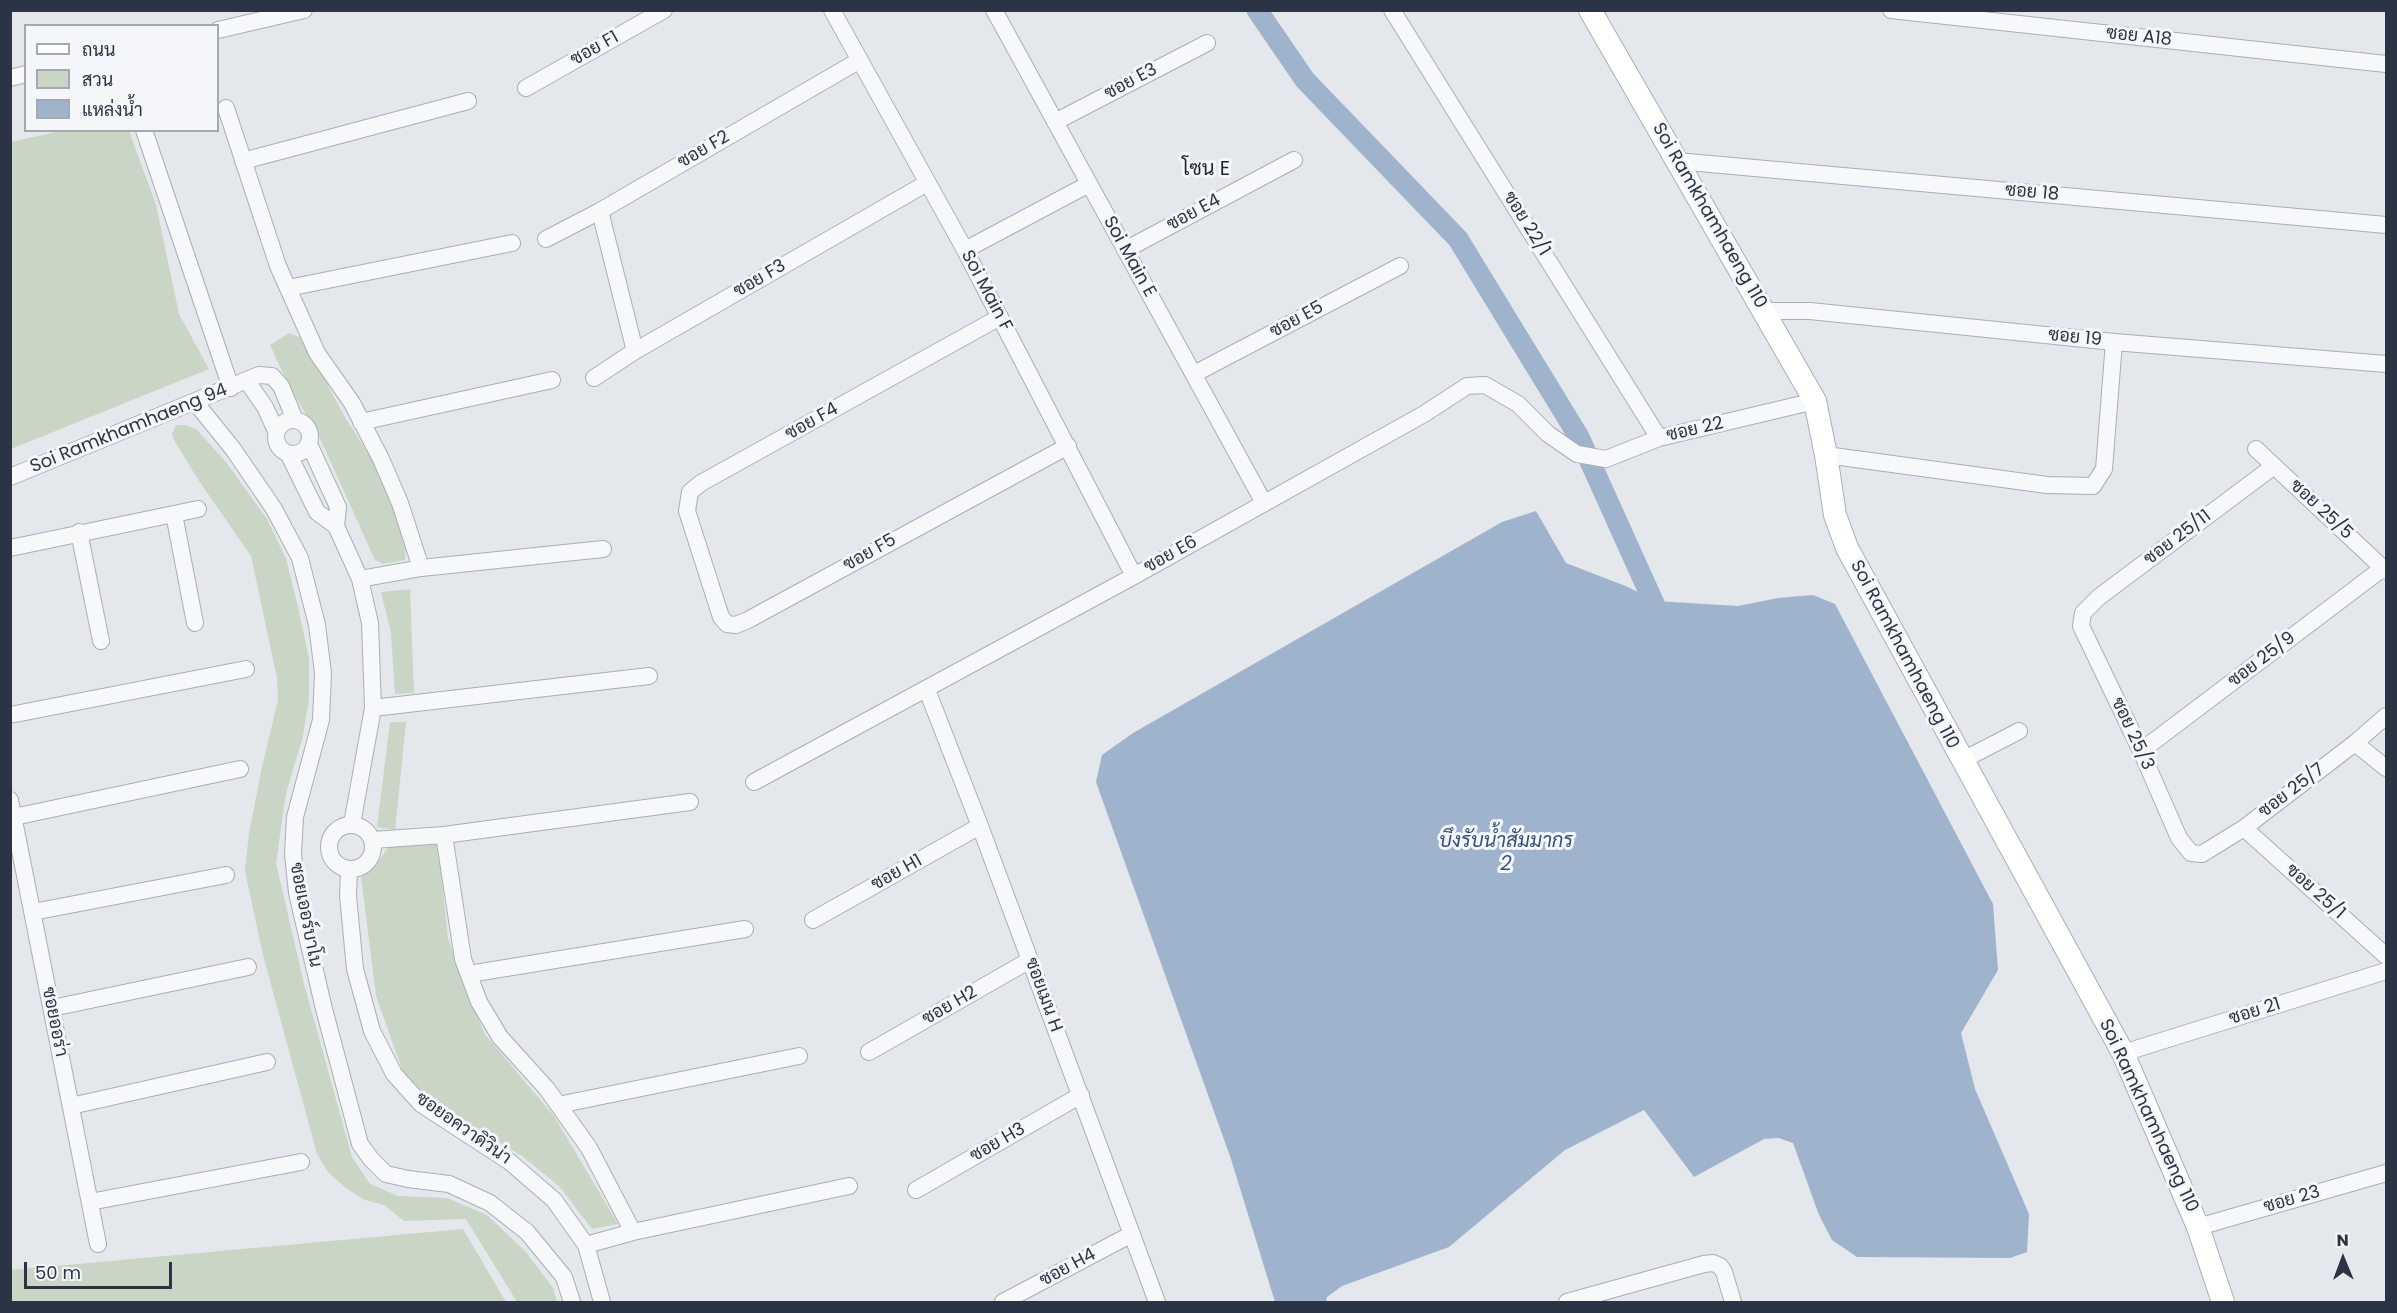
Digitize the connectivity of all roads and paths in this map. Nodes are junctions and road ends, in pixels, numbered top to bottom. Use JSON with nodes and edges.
{"nodes":[{"id":1,"x":304,"y":10,"type":"edge"},
{"id":2,"x":664,"y":10,"type":"edge"},
{"id":3,"x":832,"y":10,"type":"edge"},
{"id":4,"x":994,"y":10,"type":"edge"},
{"id":5,"x":1392,"y":10,"type":"edge"},
{"id":6,"x":1590,"y":10,"type":"edge"},
{"id":7,"x":1892,"y":10,"type":"edge"},
{"id":8,"x":219,"y":30,"type":"edge"},
{"id":9,"x":1207,"y":43,"type":"dead end"},
{"id":10,"x":860,"y":60,"type":"junction"},
{"id":11,"x":2386,"y":64,"type":"edge"},
{"id":12,"x":526,"y":88,"type":"dead end"},
{"id":13,"x":468,"y":101,"type":"dead end"},
{"id":14,"x":226,"y":108,"type":"dead end"},
{"id":15,"x":1056,"y":122,"type":"junction"},
{"id":16,"x":145,"y":132,"type":"edge"},
{"id":17,"x":243,"y":160,"type":"junction"},
{"id":18,"x":1294,"y":160,"type":"dead end"},
{"id":19,"x":1677,"y":161,"type":"junction"},
{"id":20,"x":927,"y":183,"type":"junction"},
{"id":21,"x":1089,"y":183,"type":"junction"},
{"id":22,"x":600,"y":211,"type":"junction"},
{"id":23,"x":2386,"y":225,"type":"edge"},
{"id":24,"x":546,"y":239,"type":"dead end"},
{"id":25,"x":512,"y":243,"type":"dead end"},
{"id":26,"x":965,"y":250,"type":"junction"},
{"id":27,"x":1125,"y":250,"type":"junction"},
{"id":28,"x":1400,"y":266,"type":"dead end"},
{"id":29,"x":288,"y":288,"type":"junction"},
{"id":30,"x":1764,"y":311,"type":"junction"},
{"id":31,"x":1000,"y":317,"type":"junction"},
{"id":32,"x":2114,"y":342,"type":"junction"},
{"id":33,"x":635,"y":351,"type":"junction"},
{"id":34,"x":2384,"y":366,"type":"edge"},
{"id":35,"x":1194,"y":374,"type":"junction"},
{"id":36,"x":594,"y":378,"type":"dead end"},
{"id":37,"x":552,"y":380,"type":"dead end"},
{"id":38,"x":247,"y":381,"type":"junction"},
{"id":39,"x":231,"y":388,"type":"junction"},
{"id":40,"x":1815,"y":401,"type":"junction"},
{"id":41,"x":195,"y":402,"type":"junction"},
{"id":42,"x":295,"y":420,"type":"junction"},
{"id":43,"x":362,"y":422,"type":"junction"},
{"id":44,"x":276,"y":431,"type":"junction"},
{"id":45,"x":1659,"y":438,"type":"junction"},
{"id":46,"x":309,"y":444,"type":"junction"},
{"id":47,"x":1068,"y":446,"type":"junction"},
{"id":48,"x":2256,"y":449,"type":"dead end"},
{"id":49,"x":288,"y":453,"type":"junction"},
{"id":50,"x":1577,"y":454,"type":"joint"},
{"id":51,"x":1826,"y":455,"type":"junction"},
{"id":52,"x":2274,"y":466,"type":"junction"},
{"id":53,"x":10,"y":477,"type":"edge"},
{"id":54,"x":1264,"y":503,"type":"junction"},
{"id":55,"x":198,"y":509,"type":"dead end"},
{"id":56,"x":174,"y":514,"type":"junction"},
{"id":57,"x":336,"y":526,"type":"junction"},
{"id":58,"x":79,"y":532,"type":"junction"},
{"id":59,"x":10,"y":548,"type":"edge"},
{"id":60,"x":603,"y":549,"type":"dead end"},
{"id":61,"x":704,"y":564,"type":"joint"},
{"id":62,"x":422,"y":568,"type":"junction"},
{"id":63,"x":2385,"y":570,"type":"edge"},
{"id":64,"x":1134,"y":576,"type":"junction"},
{"id":65,"x":360,"y":579,"type":"junction"},
{"id":66,"x":2084,"y":613,"type":"joint"},
{"id":67,"x":195,"y":622,"type":"dead end"},
{"id":68,"x":101,"y":641,"type":"dead end"},
{"id":69,"x":246,"y":669,"type":"dead end"},
{"id":70,"x":649,"y":676,"type":"dead end"},
{"id":71,"x":927,"y":690,"type":"junction"},
{"id":72,"x":373,"y":708,"type":"junction"},
{"id":73,"x":10,"y":715,"type":"edge"},
{"id":74,"x":2386,"y":716,"type":"edge"},
{"id":75,"x":2019,"y":731,"type":"dead end"},
{"id":76,"x":2355,"y":743,"type":"junction"},
{"id":77,"x":2141,"y":751,"type":"junction"},
{"id":78,"x":1961,"y":760,"type":"junction"},
{"id":79,"x":2386,"y":768,"type":"edge"},
{"id":80,"x":240,"y":769,"type":"dead end"},
{"id":81,"x":754,"y":782,"type":"dead end"},
{"id":82,"x":10,"y":800,"type":"edge"},
{"id":83,"x":690,"y":802,"type":"dead end"},
{"id":84,"x":14,"y":817,"type":"junction"},
{"id":85,"x":352,"y":824,"type":"junction"},
{"id":86,"x":980,"y":826,"type":"junction"},
{"id":87,"x":2244,"y":828,"type":"junction"},
{"id":88,"x":444,"y":835,"type":"junction"},
{"id":89,"x":373,"y":840,"type":"junction"},
{"id":90,"x":2191,"y":853,"type":"joint"},
{"id":91,"x":349,"y":869,"type":"junction"},
{"id":92,"x":226,"y":874,"type":"dead end"},
{"id":93,"x":33,"y":912,"type":"junction"},
{"id":94,"x":813,"y":920,"type":"dead end"},
{"id":95,"x":745,"y":929,"type":"dead end"},
{"id":96,"x":2386,"y":956,"type":"edge"},
{"id":97,"x":1030,"y":960,"type":"junction"},
{"id":98,"x":248,"y":968,"type":"dead end"},
{"id":99,"x":2386,"y":971,"type":"edge"},
{"id":100,"x":469,"y":974,"type":"junction"},
{"id":101,"x":52,"y":1008,"type":"junction"},
{"id":102,"x":869,"y":1052,"type":"dead end"},
{"id":103,"x":2123,"y":1053,"type":"junction"},
{"id":104,"x":799,"y":1056,"type":"dead end"},
{"id":105,"x":267,"y":1062,"type":"dead end"},
{"id":106,"x":1080,"y":1095,"type":"junction"},
{"id":107,"x":558,"y":1105,"type":"junction"},
{"id":108,"x":71,"y":1106,"type":"junction"},
{"id":109,"x":302,"y":1162,"type":"dead end"},
{"id":110,"x":2386,"y":1173,"type":"edge"},
{"id":111,"x":849,"y":1186,"type":"dead end"},
{"id":112,"x":916,"y":1190,"type":"dead end"},
{"id":113,"x":90,"y":1202,"type":"junction"},
{"id":114,"x":2199,"y":1227,"type":"junction"},
{"id":115,"x":633,"y":1232,"type":"junction"},
{"id":116,"x":1132,"y":1234,"type":"junction"},
{"id":117,"x":98,"y":1244,"type":"dead end"},
{"id":118,"x":586,"y":1245,"type":"junction"},
{"id":119,"x":572,"y":1302,"type":"edge"},
{"id":120,"x":602,"y":1302,"type":"edge"},
{"id":121,"x":1003,"y":1302,"type":"edge"},
{"id":122,"x":1157,"y":1302,"type":"edge"},
{"id":123,"x":1567,"y":1302,"type":"edge"},
{"id":124,"x":1733,"y":1302,"type":"edge"},
{"id":125,"x":2223,"y":1302,"type":"edge"}],
"edges":[{"from":1,"to":8,"type":"street"},
{"from":2,"to":12,"type":"street","name":"ซอย F1"},
{"from":3,"to":10,"type":"street","name":"Soi Main F"},
{"from":4,"to":15,"type":"street","name":"Soi Main E"},
{"from":5,"to":45,"type":"street","name":"ซอย 22/1"},
{"from":6,"to":19,"type":"street","name":"Soi Ramkhamhaeng 110"},
{"from":7,"to":11,"type":"street","name":"ซอย A18"},
{"from":9,"to":15,"type":"street","name":"ซอย E3"},
{"from":10,"to":20,"type":"street","name":"Soi Main F"},
{"from":10,"to":22,"type":"street","name":"ซอย F2"},
{"from":13,"to":17,"type":"street"},
{"from":14,"to":17,"type":"street"},
{"from":15,"to":21,"type":"street","name":"Soi Main E"},
{"from":16,"to":39,"type":"street"},
{"from":17,"to":29,"type":"street"},
{"from":18,"to":27,"type":"street","name":"ซอย E4"},
{"from":19,"to":23,"type":"street","name":"ซอย 18"},
{"from":19,"to":30,"type":"street","name":"Soi Ramkhamhaeng 110"},
{"from":20,"to":26,"type":"street","name":"Soi Main F"},
{"from":20,"to":33,"type":"street","name":"ซอย F3"},
{"from":21,"to":26,"type":"street"},
{"from":21,"to":27,"type":"street","name":"Soi Main E"},
{"from":22,"to":24,"type":"street","name":"ซอย F2"},
{"from":22,"to":33,"type":"street"},
{"from":25,"to":29,"type":"street"},
{"from":26,"to":31,"type":"street","name":"Soi Main F"},
{"from":27,"to":35,"type":"street","name":"Soi Main E"},
{"from":28,"to":35,"type":"street","name":"ซอย E5"},
{"from":29,"to":43,"type":"street"},
{"from":30,"to":32,"type":"street","name":"ซอย 19"},
{"from":30,"to":40,"type":"street","name":"Soi Ramkhamhaeng 110"},
{"from":31,"to":47,"type":"street","name":"Soi Main F"},
{"from":31,"to":61,"type":"street","name":"ซอย F4"},
{"from":32,"to":34,"type":"street","name":"ซอย 19"},
{"from":32,"to":51,"type":"street"},
{"from":33,"to":36,"type":"street","name":"ซอย F3"},
{"from":35,"to":54,"type":"street","name":"Soi Main E"},
{"from":37,"to":43,"type":"street"},
{"from":38,"to":39,"type":"street","name":"Soi Ramkhamhaeng 94"},
{"from":38,"to":42,"type":"street"},
{"from":38,"to":44,"type":"street"},
{"from":39,"to":41,"type":"street","name":"Soi Ramkhamhaeng 94"},
{"from":40,"to":45,"type":"street","name":"ซอย 22"},
{"from":40,"to":51,"type":"street","name":"Soi Ramkhamhaeng 110"},
{"from":41,"to":53,"type":"street","name":"Soi Ramkhamhaeng 94"},
{"from":41,"to":119,"type":"street","name":"ซอยเออร์บาโน"},
{"from":42,"to":44,"type":"street"},
{"from":42,"to":46,"type":"street"},
{"from":43,"to":62,"type":"street"},
{"from":44,"to":49,"type":"street"},
{"from":45,"to":50,"type":"street","name":"ซอย 22"},
{"from":46,"to":49,"type":"street"},
{"from":46,"to":57,"type":"street"},
{"from":47,"to":61,"type":"street","name":"ซอย F5"},
{"from":47,"to":64,"type":"street","name":"Soi Main F"},
{"from":48,"to":52,"type":"street","name":"ซอย 25/5"},
{"from":49,"to":57,"type":"street"},
{"from":50,"to":54,"type":"street","name":"ซอย E6"},
{"from":51,"to":78,"type":"street","name":"Soi Ramkhamhaeng 110"},
{"from":52,"to":63,"type":"street","name":"ซอย 25/5"},
{"from":52,"to":66,"type":"street","name":"ซอย 25/11"},
{"from":54,"to":64,"type":"street","name":"ซอย E6"},
{"from":55,"to":56,"type":"street"},
{"from":56,"to":58,"type":"street"},
{"from":56,"to":67,"type":"street"},
{"from":57,"to":65,"type":"street"},
{"from":58,"to":59,"type":"street"},
{"from":58,"to":68,"type":"street"},
{"from":60,"to":62,"type":"street"},
{"from":62,"to":65,"type":"street"},
{"from":63,"to":77,"type":"street","name":"ซอย 25/9"},
{"from":64,"to":71,"type":"street","name":"ซอย E6"},
{"from":65,"to":72,"type":"street"},
{"from":66,"to":77,"type":"street","name":"ซอย 25/3"},
{"from":69,"to":73,"type":"street"},
{"from":70,"to":72,"type":"street"},
{"from":71,"to":81,"type":"street","name":"ซอย E6"},
{"from":71,"to":86,"type":"street","name":"ซอยเมน H"},
{"from":72,"to":85,"type":"street"},
{"from":74,"to":76,"type":"street","name":"ซอย 25/7"},
{"from":75,"to":78,"type":"street"},
{"from":76,"to":79,"type":"street"},
{"from":76,"to":87,"type":"street","name":"ซอย 25/7"},
{"from":77,"to":90,"type":"street","name":"ซอย 25/3"},
{"from":78,"to":103,"type":"street","name":"Soi Ramkhamhaeng 110"},
{"from":80,"to":84,"type":"street"},
{"from":82,"to":84,"type":"street","name":"ซอยออร่า"},
{"from":83,"to":88,"type":"street"},
{"from":84,"to":93,"type":"street","name":"ซอยออร่า"},
{"from":85,"to":89,"type":"street"},
{"from":85,"to":91,"type":"street"},
{"from":86,"to":94,"type":"street","name":"ซอย H1"},
{"from":86,"to":97,"type":"street","name":"ซอยเมน H"},
{"from":87,"to":90,"type":"street","name":"ซอย 25/7"},
{"from":87,"to":96,"type":"street","name":"ซอย 25/1"},
{"from":88,"to":89,"type":"street"},
{"from":88,"to":100,"type":"street"},
{"from":89,"to":91,"type":"street"},
{"from":91,"to":118,"type":"street","name":"ซอยอควาดิวิน่า"},
{"from":92,"to":93,"type":"street"},
{"from":93,"to":101,"type":"street","name":"ซอยออร่า"},
{"from":95,"to":100,"type":"street"},
{"from":97,"to":102,"type":"street","name":"ซอย H2"},
{"from":97,"to":106,"type":"street","name":"ซอยเมน H"},
{"from":98,"to":101,"type":"street"},
{"from":99,"to":103,"type":"street","name":"ซอย 21"},
{"from":100,"to":107,"type":"street"},
{"from":101,"to":108,"type":"street","name":"ซอยออร่า"},
{"from":103,"to":114,"type":"street","name":"Soi Ramkhamhaeng 110"},
{"from":104,"to":107,"type":"street"},
{"from":105,"to":108,"type":"street"},
{"from":106,"to":112,"type":"street","name":"ซอย H3"},
{"from":106,"to":116,"type":"street","name":"ซอยเมน H"},
{"from":107,"to":115,"type":"street"},
{"from":108,"to":113,"type":"street","name":"ซอยออร่า"},
{"from":109,"to":113,"type":"street"},
{"from":110,"to":114,"type":"street","name":"ซอย 23"},
{"from":111,"to":115,"type":"street"},
{"from":113,"to":117,"type":"street","name":"ซอยออร่า"},
{"from":114,"to":125,"type":"street","name":"Soi Ramkhamhaeng 110"},
{"from":115,"to":118,"type":"street"},
{"from":116,"to":121,"type":"street","name":"ซอย H4"},
{"from":116,"to":122,"type":"street","name":"ซอยเมน H"},
{"from":118,"to":120,"type":"street","name":"ซอยอควาดิวิน่า"},
{"from":123,"to":124,"type":"street"}]}
